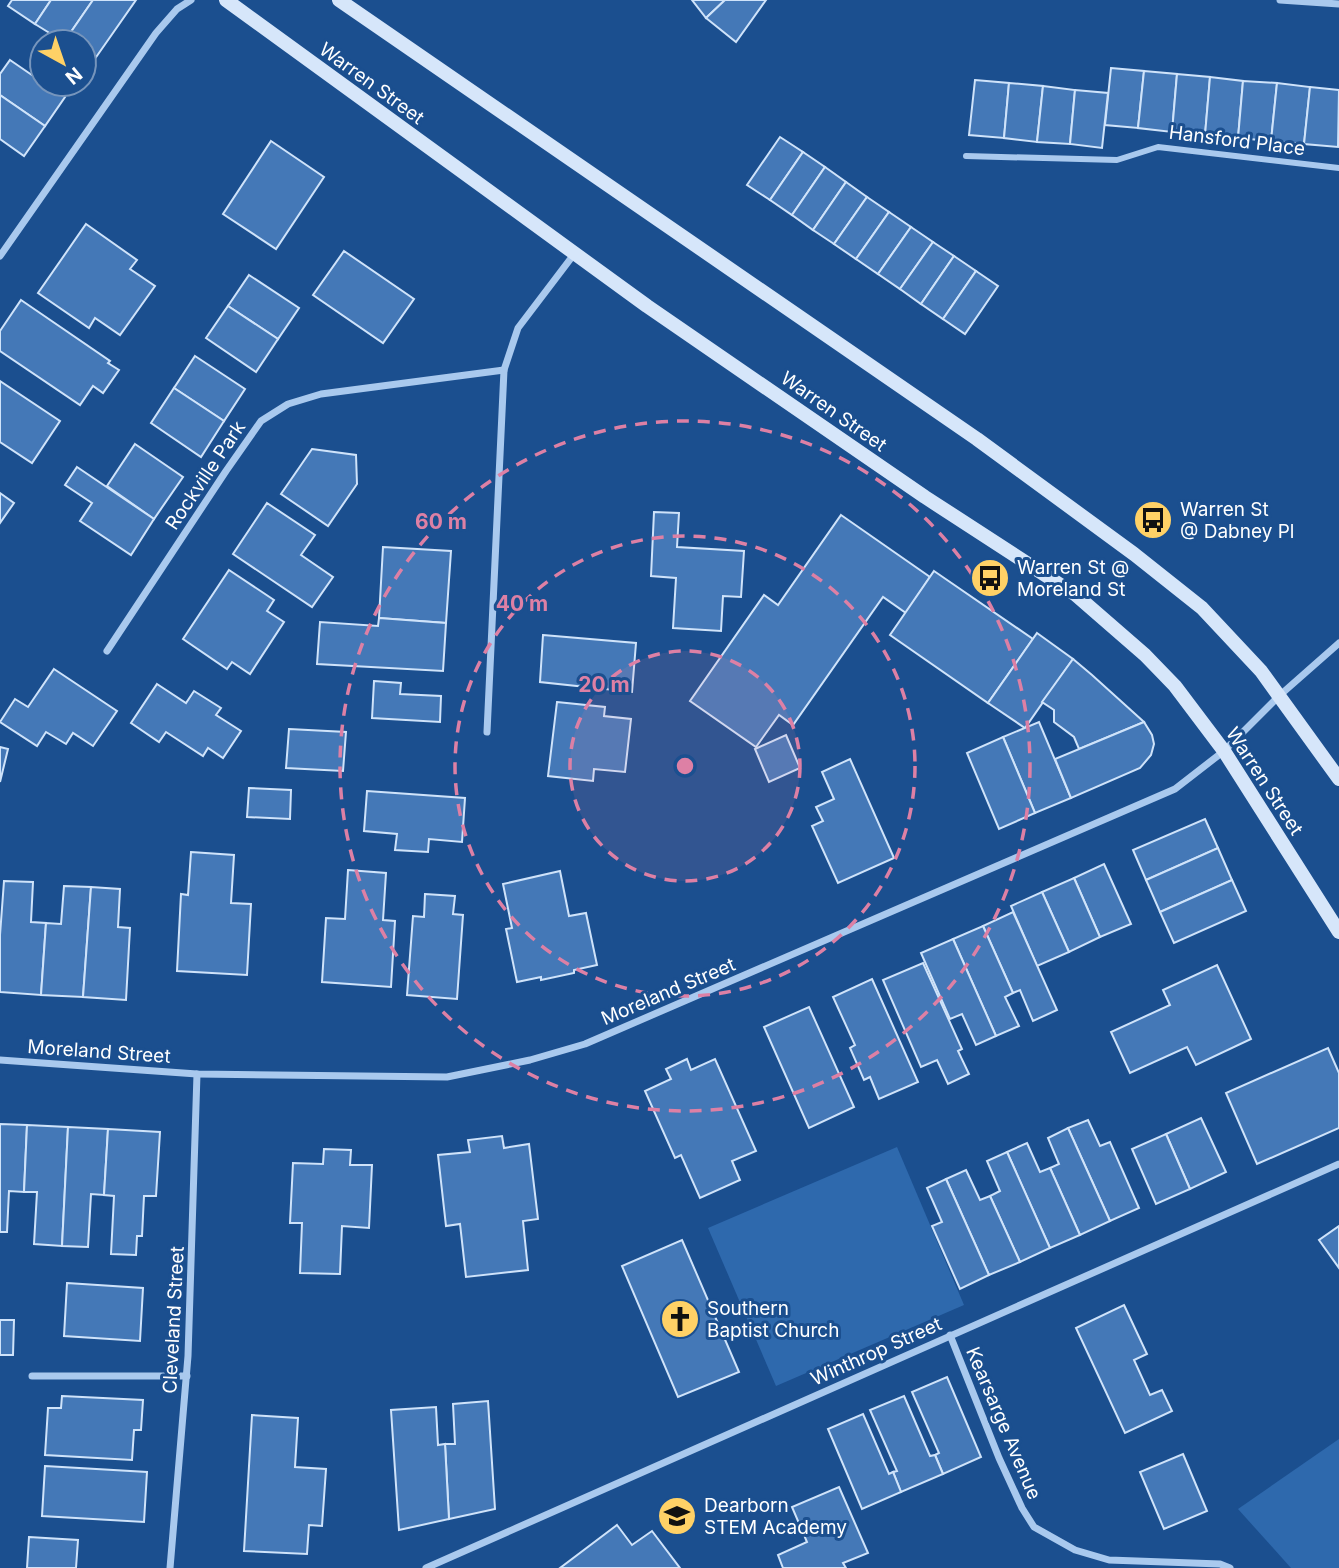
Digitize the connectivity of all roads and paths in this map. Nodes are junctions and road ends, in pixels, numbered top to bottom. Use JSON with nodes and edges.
{"nodes":[{"id":1,"x":191,"y":0,"type":"edge"},
{"id":2,"x":226,"y":0,"type":"edge"},
{"id":3,"x":340,"y":0,"type":"edge"},
{"id":4,"x":1280,"y":0,"type":"edge"},
{"id":5,"x":1339,"y":4,"type":"edge"},
{"id":6,"x":966,"y":156,"type":"dead end"},
{"id":7,"x":1339,"y":168,"type":"edge"},
{"id":8,"x":575,"y":253,"type":"junction"},
{"id":9,"x":0,"y":256,"type":"edge"},
{"id":10,"x":504,"y":370,"type":"junction"},
{"id":11,"x":1339,"y":643,"type":"edge"},
{"id":12,"x":107,"y":651,"type":"dead end"},
{"id":13,"x":1279,"y":696,"type":"junction"},
{"id":14,"x":487,"y":732,"type":"dead end"},
{"id":15,"x":1224,"y":751,"type":"junction"},
{"id":16,"x":1339,"y":779,"type":"edge"},
{"id":17,"x":1339,"y":932,"type":"edge"},
{"id":18,"x":0,"y":1060,"type":"edge"},
{"id":19,"x":197,"y":1074,"type":"junction"},
{"id":20,"x":1339,"y":1164,"type":"edge"},
{"id":21,"x":950,"y":1335,"type":"junction"},
{"id":22,"x":32,"y":1376,"type":"dead end"},
{"id":23,"x":187,"y":1376,"type":"junction"},
{"id":24,"x":170,"y":1568,"type":"edge"},
{"id":25,"x":426,"y":1568,"type":"edge"},
{"id":26,"x":1230,"y":1568,"type":"edge"}],
"edges":[{"from":1,"to":9,"type":"street"},
{"from":2,"to":8,"type":"main road","name":"Warren Street"},
{"from":3,"to":13,"type":"main road"},
{"from":4,"to":5,"type":"street"},
{"from":6,"to":7,"type":"street","name":"Hansford Place"},
{"from":8,"to":10,"type":"street"},
{"from":8,"to":15,"type":"main road","name":"Warren Street"},
{"from":10,"to":12,"type":"street","name":"Rockville Park"},
{"from":10,"to":14,"type":"street"},
{"from":11,"to":13,"type":"street","name":"Moreland Street"},
{"from":13,"to":15,"type":"street","name":"Moreland Street"},
{"from":13,"to":16,"type":"main road"},
{"from":15,"to":17,"type":"main road","name":"Warren Street"},
{"from":15,"to":19,"type":"street","name":"Moreland Street"},
{"from":18,"to":19,"type":"street","name":"Moreland Street"},
{"from":19,"to":23,"type":"street","name":"Cleveland Street"},
{"from":20,"to":21,"type":"street","name":"Winthrop Street"},
{"from":21,"to":25,"type":"street","name":"Winthrop Street"},
{"from":21,"to":26,"type":"street","name":"Kearsarge Avenue"},
{"from":22,"to":23,"type":"street"},
{"from":23,"to":24,"type":"street","name":"Cleveland Street"}]}
